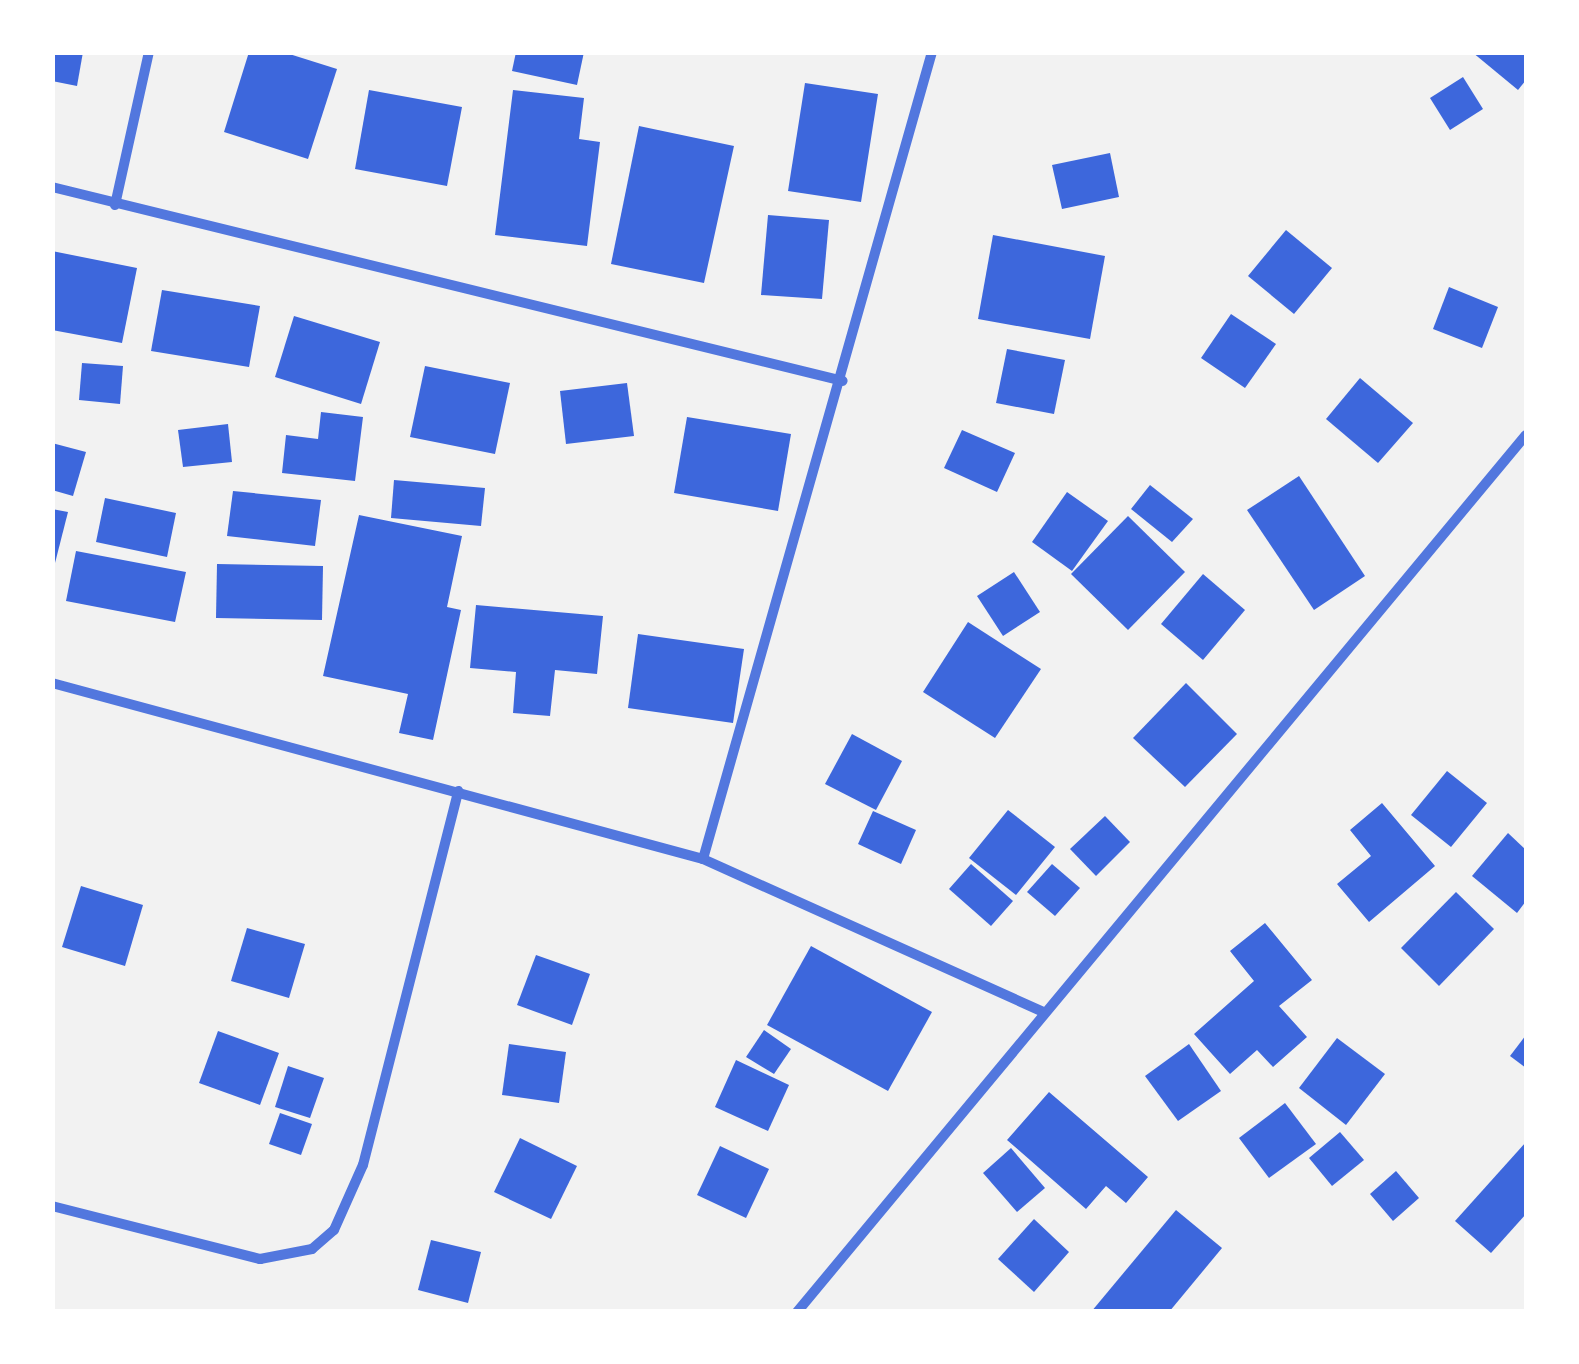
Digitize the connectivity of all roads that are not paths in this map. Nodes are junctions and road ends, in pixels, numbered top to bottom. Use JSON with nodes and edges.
{"nodes":[{"id":1,"x":149,"y":52,"type":"edge"},
{"id":2,"x":932,"y":52,"type":"edge"},
{"id":3,"x":52,"y":188,"type":"edge"},
{"id":4,"x":115,"y":205,"type":"junction"},
{"id":5,"x":843,"y":381,"type":"junction"},
{"id":6,"x":1526,"y":435,"type":"edge"},
{"id":7,"x":52,"y":683,"type":"edge"},
{"id":8,"x":458,"y":791,"type":"junction"},
{"id":9,"x":703,"y":859,"type":"junction"},
{"id":10,"x":1041,"y":1011,"type":"junction"},
{"id":11,"x":52,"y":1206,"type":"edge"},
{"id":12,"x":797,"y":1312,"type":"edge"}],
"edges":[{"from":1,"to":4,"type":"street"},
{"from":2,"to":5,"type":"street"},
{"from":3,"to":4,"type":"street"},
{"from":4,"to":5,"type":"street"},
{"from":5,"to":9,"type":"street"},
{"from":6,"to":10,"type":"street"},
{"from":7,"to":8,"type":"street"},
{"from":8,"to":9,"type":"street"},
{"from":8,"to":11,"type":"street"},
{"from":9,"to":10,"type":"street"},
{"from":10,"to":12,"type":"street"}]}
